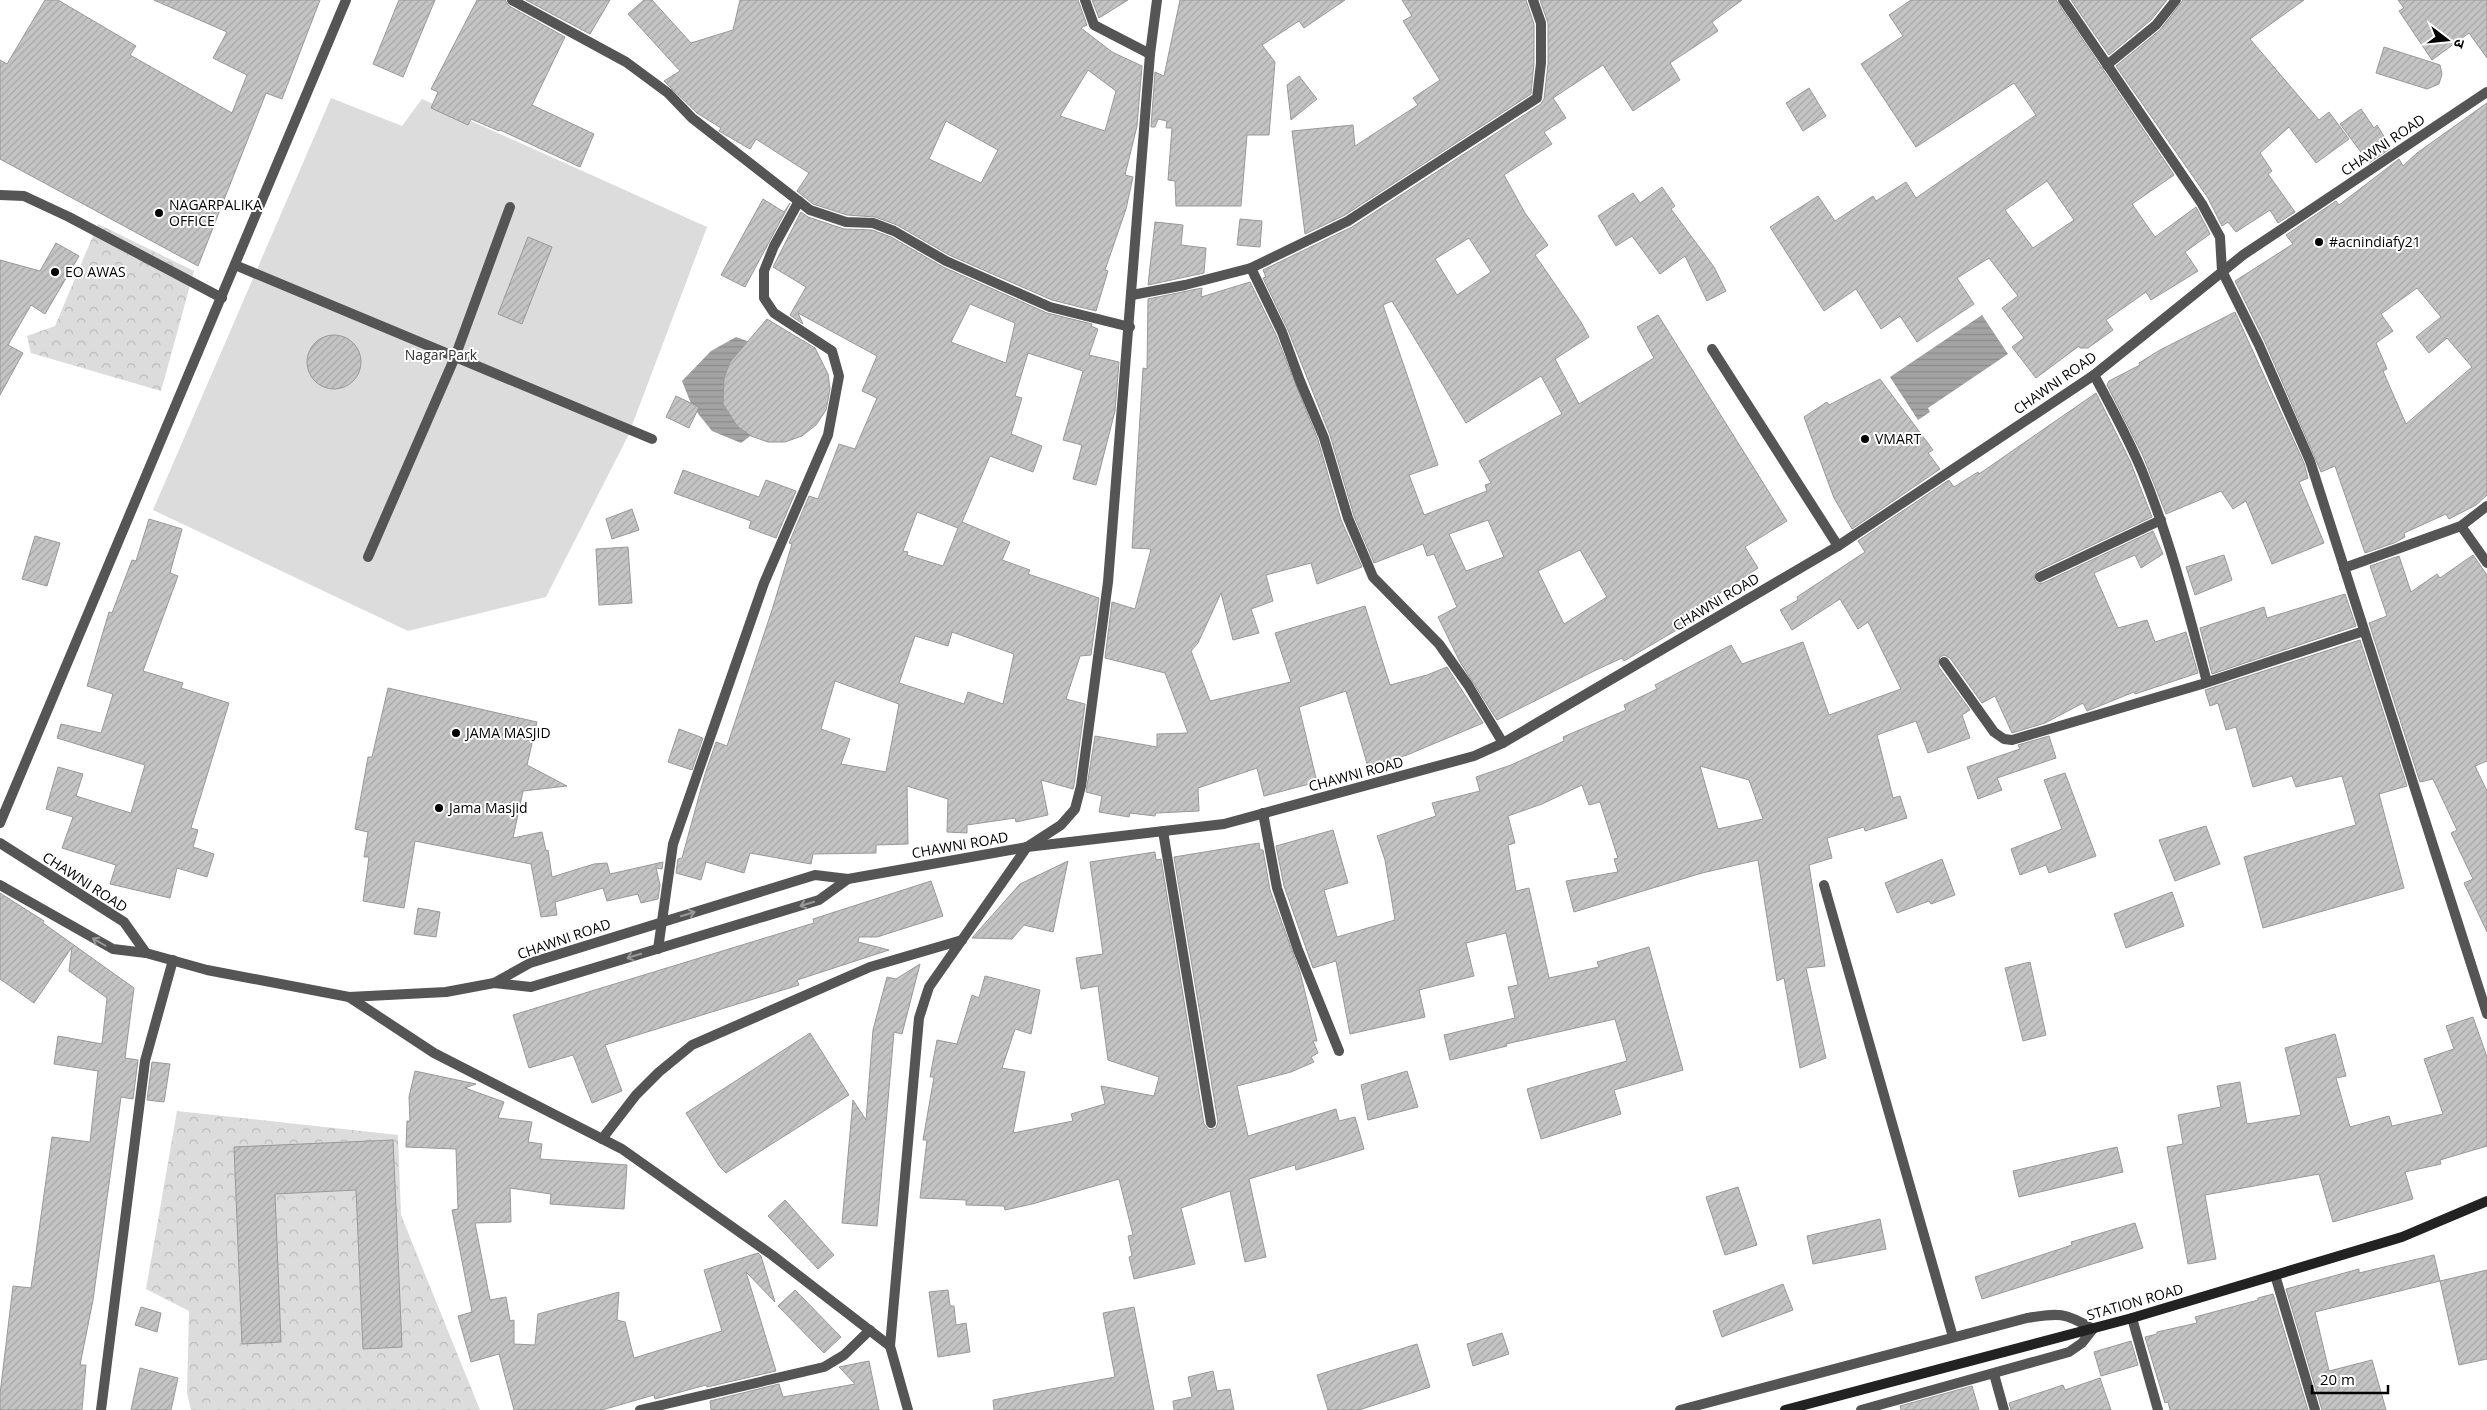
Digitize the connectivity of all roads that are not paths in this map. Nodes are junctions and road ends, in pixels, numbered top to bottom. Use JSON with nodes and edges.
{"nodes":[{"id":1,"x":346,"y":0,"type":"edge"},
{"id":2,"x":512,"y":0,"type":"edge"},
{"id":3,"x":1085,"y":0,"type":"edge"},
{"id":4,"x":1157,"y":0,"type":"edge"},
{"id":5,"x":1533,"y":0,"type":"edge"},
{"id":6,"x":2063,"y":0,"type":"edge"},
{"id":7,"x":2176,"y":0,"type":"edge"},
{"id":8,"x":1150,"y":54,"type":"junction"},
{"id":9,"x":2107,"y":64,"type":"junction"},
{"id":10,"x":2487,"y":92,"type":"edge"},
{"id":11,"x":0,"y":195,"type":"edge"},
{"id":12,"x":799,"y":201,"type":"junction"},
{"id":13,"x":510,"y":207,"type":"dead end"},
{"id":14,"x":235,"y":265,"type":"junction"},
{"id":15,"x":1251,"y":268,"type":"junction"},
{"id":16,"x":2222,"y":271,"type":"junction"},
{"id":17,"x":1132,"y":295,"type":"junction"},
{"id":18,"x":222,"y":298,"type":"junction"},
{"id":19,"x":1130,"y":327,"type":"junction"},
{"id":20,"x":1712,"y":349,"type":"dead end"},
{"id":21,"x":455,"y":357,"type":"junction"},
{"id":22,"x":2094,"y":375,"type":"junction"},
{"id":23,"x":652,"y":439,"type":"dead end"},
{"id":24,"x":2487,"y":506,"type":"edge"},
{"id":25,"x":2161,"y":520,"type":"junction"},
{"id":26,"x":2461,"y":526,"type":"junction"},
{"id":27,"x":1838,"y":546,"type":"junction"},
{"id":28,"x":368,"y":557,"type":"dead end"},
{"id":29,"x":2487,"y":563,"type":"edge"},
{"id":30,"x":2344,"y":568,"type":"junction"},
{"id":31,"x":2040,"y":577,"type":"dead end"},
{"id":32,"x":2364,"y":631,"type":"junction"},
{"id":33,"x":1944,"y":662,"type":"dead end"},
{"id":34,"x":2207,"y":682,"type":"junction"},
{"id":35,"x":1503,"y":744,"type":"junction"},
{"id":36,"x":1264,"y":814,"type":"junction"},
{"id":37,"x":0,"y":823,"type":"edge"},
{"id":38,"x":1163,"y":831,"type":"junction"},
{"id":39,"x":0,"y":843,"type":"edge"},
{"id":40,"x":1027,"y":847,"type":"junction"},
{"id":41,"x":848,"y":879,"type":"junction"},
{"id":42,"x":0,"y":885,"type":"edge"},
{"id":43,"x":1824,"y":885,"type":"dead end"},
{"id":44,"x":661,"y":922,"type":"junction"},
{"id":45,"x":962,"y":940,"type":"junction"},
{"id":46,"x":658,"y":949,"type":"junction"},
{"id":47,"x":146,"y":954,"type":"junction"},
{"id":48,"x":173,"y":960,"type":"junction"},
{"id":49,"x":494,"y":983,"type":"junction"},
{"id":50,"x":349,"y":997,"type":"junction"},
{"id":51,"x":2487,"y":1014,"type":"edge"},
{"id":52,"x":1339,"y":1051,"type":"dead end"},
{"id":53,"x":1211,"y":1123,"type":"dead end"},
{"id":54,"x":602,"y":1139,"type":"junction"},
{"id":55,"x":2487,"y":1201,"type":"edge"},
{"id":56,"x":2275,"y":1275,"type":"junction"},
{"id":57,"x":2132,"y":1318,"type":"junction"},
{"id":58,"x":2093,"y":1329,"type":"junction"},
{"id":59,"x":870,"y":1330,"type":"junction"},
{"id":60,"x":1953,"y":1337,"type":"junction"},
{"id":61,"x":890,"y":1346,"type":"junction"},
{"id":62,"x":1994,"y":1374,"type":"junction"},
{"id":63,"x":101,"y":1410,"type":"edge"},
{"id":64,"x":640,"y":1410,"type":"edge"},
{"id":65,"x":908,"y":1410,"type":"edge"},
{"id":66,"x":1680,"y":1410,"type":"edge"},
{"id":67,"x":1785,"y":1410,"type":"edge"},
{"id":68,"x":1861,"y":1410,"type":"edge"},
{"id":69,"x":2004,"y":1410,"type":"edge"},
{"id":70,"x":2158,"y":1410,"type":"edge"},
{"id":71,"x":2315,"y":1410,"type":"edge"}],
"edges":[{"from":1,"to":14,"type":"street"},
{"from":2,"to":12,"type":"street"},
{"from":3,"to":8,"type":"street"},
{"from":4,"to":8,"type":"street"},
{"from":5,"to":15,"type":"street"},
{"from":6,"to":9,"type":"street"},
{"from":7,"to":9,"type":"street"},
{"from":8,"to":17,"type":"street"},
{"from":9,"to":16,"type":"street"},
{"from":10,"to":16,"type":"street","name":"CHAWNI ROAD"},
{"from":11,"to":18,"type":"street"},
{"from":12,"to":19,"type":"street"},
{"from":12,"to":44,"type":"street"},
{"from":13,"to":21,"type":"street"},
{"from":14,"to":18,"type":"street"},
{"from":14,"to":21,"type":"street"},
{"from":15,"to":17,"type":"street"},
{"from":15,"to":35,"type":"street"},
{"from":16,"to":22,"type":"street","name":"CHAWNI ROAD"},
{"from":16,"to":30,"type":"street"},
{"from":17,"to":19,"type":"street"},
{"from":18,"to":37,"type":"street"},
{"from":19,"to":40,"type":"street"},
{"from":20,"to":27,"type":"street"},
{"from":21,"to":23,"type":"street"},
{"from":21,"to":28,"type":"street"},
{"from":22,"to":25,"type":"street"},
{"from":22,"to":27,"type":"street","name":"CHAWNI ROAD"},
{"from":24,"to":26,"type":"street"},
{"from":25,"to":31,"type":"street"},
{"from":25,"to":34,"type":"street"},
{"from":26,"to":29,"type":"street"},
{"from":26,"to":30,"type":"street"},
{"from":27,"to":35,"type":"street","name":"CHAWNI ROAD"},
{"from":30,"to":32,"type":"street"},
{"from":32,"to":34,"type":"street"},
{"from":32,"to":51,"type":"street"},
{"from":33,"to":34,"type":"street"},
{"from":35,"to":36,"type":"street","name":"CHAWNI ROAD"},
{"from":36,"to":38,"type":"street","name":"CHAWNI ROAD"},
{"from":36,"to":52,"type":"street"},
{"from":38,"to":40,"type":"street","name":"CHAWNI ROAD"},
{"from":38,"to":53,"type":"street"},
{"from":39,"to":47,"type":"street","name":"CHAWNI ROAD"},
{"from":40,"to":41,"type":"street","name":"CHAWNI ROAD"},
{"from":40,"to":45,"type":"street"},
{"from":44,"to":41,"type":"street","name":"CHAWNI ROAD","one_way":true},
{"from":41,"to":46,"type":"street","name":"CHAWNI ROAD","one_way":true},
{"from":47,"to":42,"type":"street","name":"CHAWNI ROAD","one_way":true},
{"from":43,"to":60,"type":"street"},
{"from":44,"to":46,"type":"street"},
{"from":44,"to":49,"type":"street","name":"CHAWNI ROAD"},
{"from":45,"to":54,"type":"street"},
{"from":45,"to":61,"type":"street"},
{"from":46,"to":49,"type":"street","name":"CHAWNI ROAD","one_way":true},
{"from":47,"to":48,"type":"street","name":"CHAWNI ROAD"},
{"from":48,"to":50,"type":"street","name":"CHAWNI ROAD"},
{"from":48,"to":63,"type":"street"},
{"from":49,"to":50,"type":"street","name":"CHAWNI ROAD"},
{"from":50,"to":54,"type":"street"},
{"from":54,"to":59,"type":"street"},
{"from":55,"to":56,"type":"main road","name":"STATION ROAD"},
{"from":56,"to":57,"type":"main road","name":"STATION ROAD"},
{"from":56,"to":71,"type":"street"},
{"from":57,"to":58,"type":"main road","name":"STATION ROAD"},
{"from":57,"to":70,"type":"street"},
{"from":58,"to":60,"type":"street"},
{"from":58,"to":62,"type":"street"},
{"from":58,"to":67,"type":"main road","name":"STATION ROAD"},
{"from":59,"to":61,"type":"street"},
{"from":59,"to":64,"type":"street"},
{"from":60,"to":66,"type":"street"},
{"from":61,"to":65,"type":"street"},
{"from":62,"to":68,"type":"street"},
{"from":62,"to":69,"type":"street"}]}
